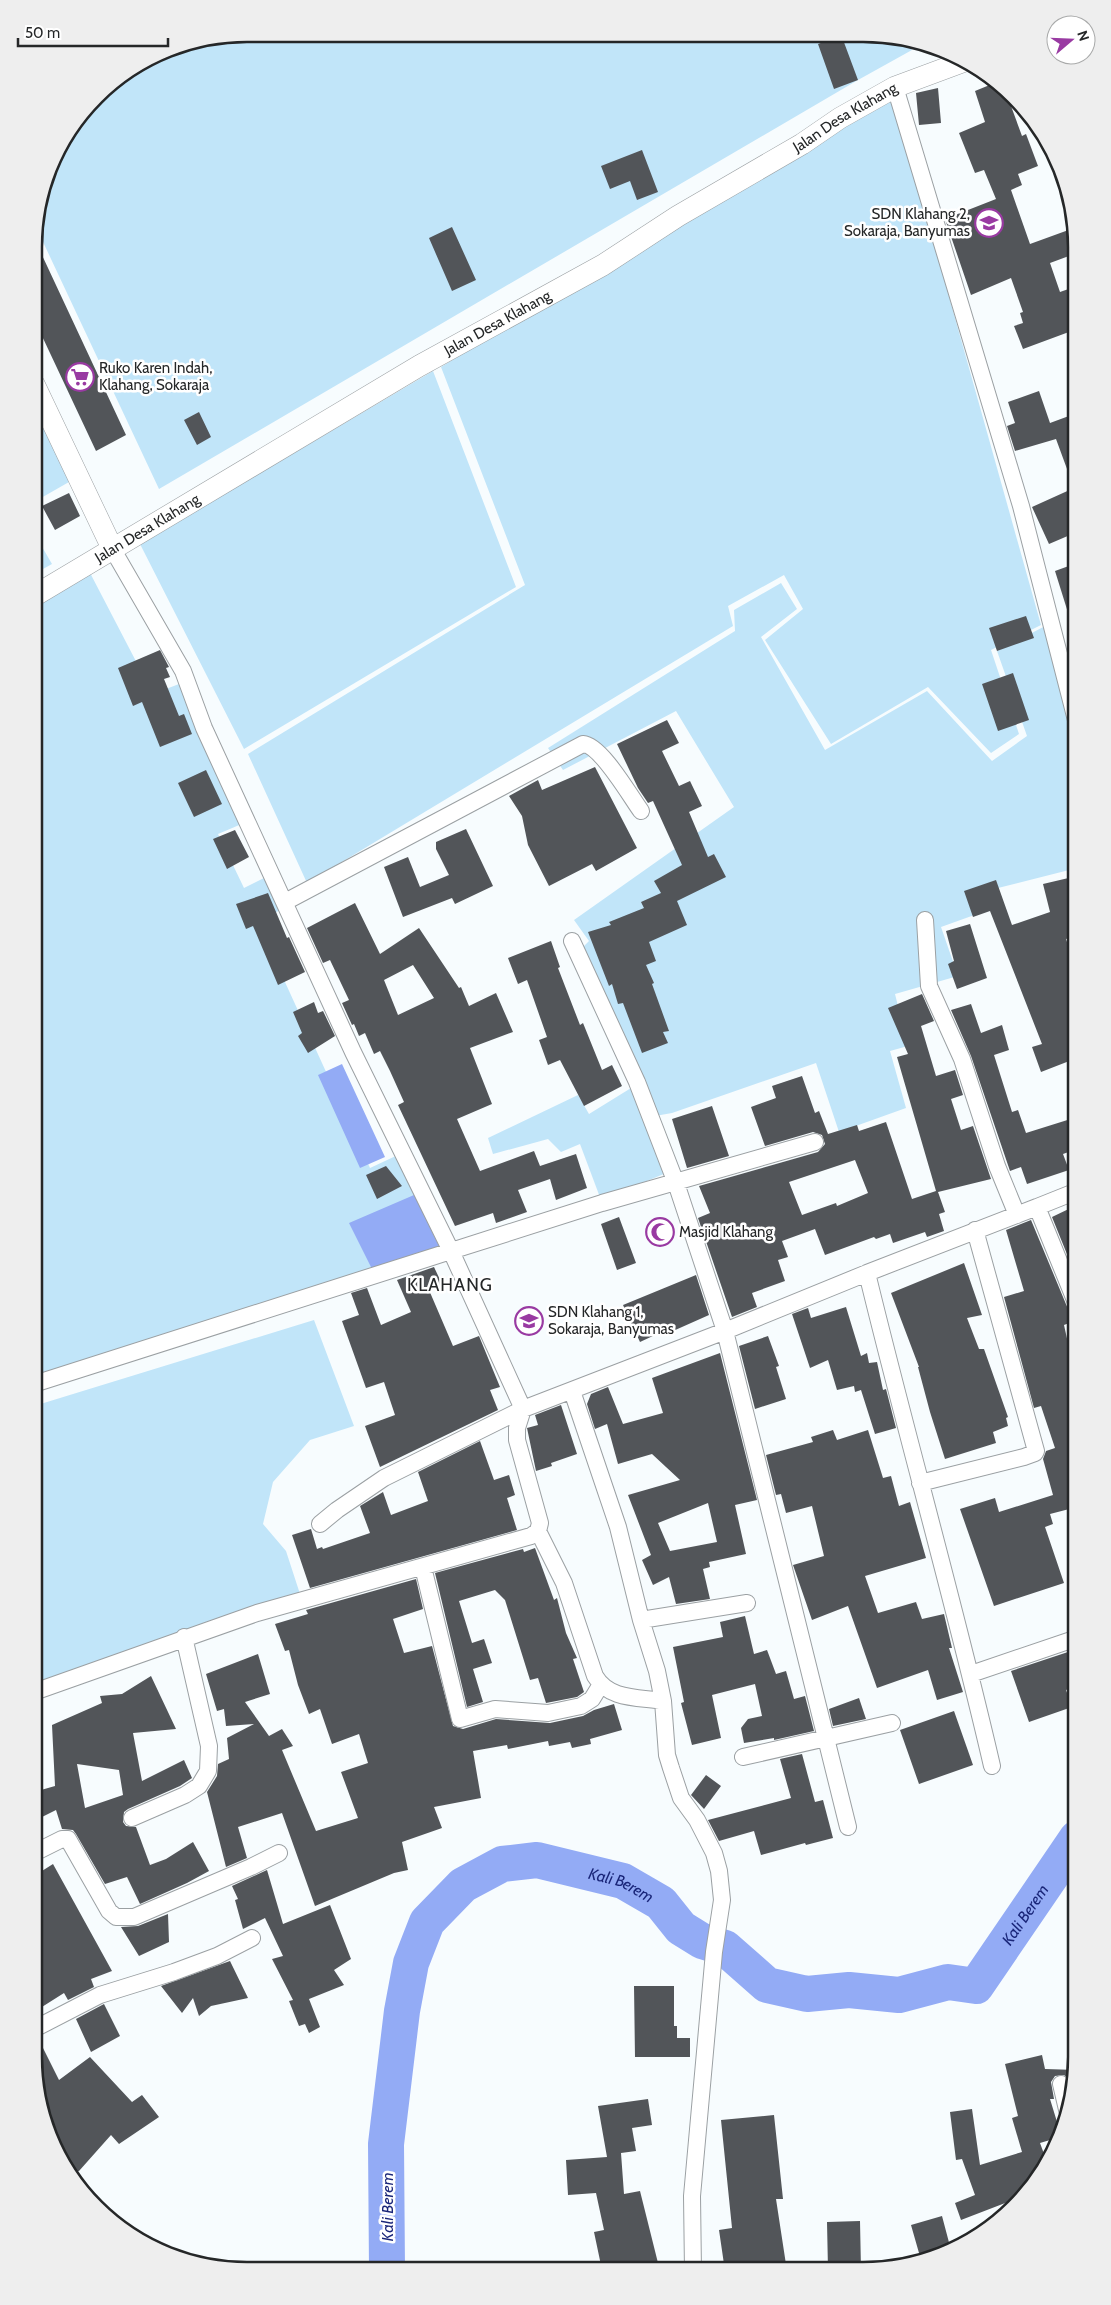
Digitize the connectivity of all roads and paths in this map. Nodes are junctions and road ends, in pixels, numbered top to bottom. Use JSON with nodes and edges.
{"nodes":[{"id":1,"x":954,"y":64,"type":"edge"},
{"id":2,"x":895,"y":87,"type":"junction"},
{"id":3,"x":42,"y":401,"type":"edge"},
{"id":4,"x":113,"y":550,"type":"junction"},
{"id":5,"x":42,"y":591,"type":"edge"},
{"id":6,"x":1068,"y":689,"type":"edge"},
{"id":7,"x":641,"y":811,"type":"dead end"},
{"id":8,"x":285,"y":902,"type":"junction"},
{"id":9,"x":924,"y":920,"type":"dead end"},
{"id":10,"x":572,"y":941,"type":"dead end"},
{"id":11,"x":815,"y":1142,"type":"dead end"},
{"id":12,"x":676,"y":1183,"type":"junction"},
{"id":13,"x":1068,"y":1195,"type":"edge"},
{"id":14,"x":1037,"y":1207,"type":"junction"},
{"id":15,"x":1017,"y":1215,"type":"junction"},
{"id":16,"x":975,"y":1230,"type":"junction"},
{"id":17,"x":451,"y":1251,"type":"junction"},
{"id":18,"x":867,"y":1273,"type":"junction"},
{"id":19,"x":1068,"y":1283,"type":"edge"},
{"id":20,"x":725,"y":1331,"type":"junction"},
{"id":21,"x":42,"y":1381,"type":"edge"},
{"id":22,"x":572,"y":1391,"type":"junction"},
{"id":23,"x":522,"y":1409,"type":"junction"},
{"id":24,"x":920,"y":1483,"type":"junction"},
{"id":25,"x":320,"y":1524,"type":"dead end"},
{"id":26,"x":538,"y":1531,"type":"junction"},
{"id":27,"x":423,"y":1567,"type":"junction"},
{"id":28,"x":748,"y":1603,"type":"dead end"},
{"id":29,"x":641,"y":1620,"type":"junction"},
{"id":30,"x":184,"y":1637,"type":"junction"},
{"id":31,"x":1068,"y":1641,"type":"edge"},
{"id":32,"x":971,"y":1674,"type":"junction"},
{"id":33,"x":600,"y":1686,"type":"junction"},
{"id":34,"x":42,"y":1689,"type":"edge"},
{"id":35,"x":664,"y":1701,"type":"junction"},
{"id":36,"x":892,"y":1723,"type":"dead end"},
{"id":37,"x":826,"y":1739,"type":"junction"},
{"id":38,"x":743,"y":1757,"type":"dead end"},
{"id":39,"x":992,"y":1766,"type":"dead end"},
{"id":40,"x":132,"y":1818,"type":"dead end"},
{"id":41,"x":848,"y":1827,"type":"dead end"},
{"id":42,"x":42,"y":1849,"type":"edge"},
{"id":43,"x":279,"y":1852,"type":"dead end"},
{"id":44,"x":252,"y":1938,"type":"dead end"},
{"id":45,"x":42,"y":2025,"type":"edge"},
{"id":46,"x":1061,"y":2084,"type":"dead end"},
{"id":47,"x":1065,"y":2099,"type":"edge"},
{"id":48,"x":693,"y":2262,"type":"edge"}],
"edges":[{"from":1,"to":2,"type":"street","name":"Jalan Desa Klahang"},
{"from":2,"to":4,"type":"street","name":"Jalan Desa Klahang"},
{"from":2,"to":6,"type":"street"},
{"from":3,"to":4,"type":"street"},
{"from":4,"to":5,"type":"street","name":"Jalan Desa Klahang"},
{"from":4,"to":8,"type":"street"},
{"from":7,"to":8,"type":"street"},
{"from":8,"to":17,"type":"street"},
{"from":9,"to":15,"type":"street"},
{"from":10,"to":12,"type":"street"},
{"from":11,"to":12,"type":"street"},
{"from":12,"to":17,"type":"street"},
{"from":12,"to":20,"type":"street"},
{"from":13,"to":14,"type":"street"},
{"from":14,"to":15,"type":"street"},
{"from":14,"to":19,"type":"street"},
{"from":15,"to":16,"type":"street"},
{"from":16,"to":18,"type":"street"},
{"from":16,"to":24,"type":"street"},
{"from":17,"to":21,"type":"street"},
{"from":17,"to":23,"type":"street"},
{"from":18,"to":20,"type":"street"},
{"from":18,"to":24,"type":"street"},
{"from":20,"to":22,"type":"street"},
{"from":20,"to":37,"type":"street"},
{"from":22,"to":23,"type":"street"},
{"from":22,"to":29,"type":"street"},
{"from":23,"to":25,"type":"street"},
{"from":23,"to":26,"type":"street"},
{"from":24,"to":32,"type":"street"},
{"from":26,"to":27,"type":"street"},
{"from":26,"to":33,"type":"street"},
{"from":27,"to":30,"type":"street"},
{"from":27,"to":33,"type":"street"},
{"from":28,"to":29,"type":"street"},
{"from":29,"to":35,"type":"street"},
{"from":30,"to":34,"type":"street"},
{"from":30,"to":40,"type":"street"},
{"from":31,"to":32,"type":"street"},
{"from":32,"to":39,"type":"street"},
{"from":33,"to":35,"type":"street"},
{"from":35,"to":48,"type":"street"},
{"from":36,"to":37,"type":"street"},
{"from":37,"to":38,"type":"street"},
{"from":37,"to":41,"type":"street"},
{"from":42,"to":43,"type":"street"},
{"from":44,"to":45,"type":"street"},
{"from":46,"to":47,"type":"street"}]}
